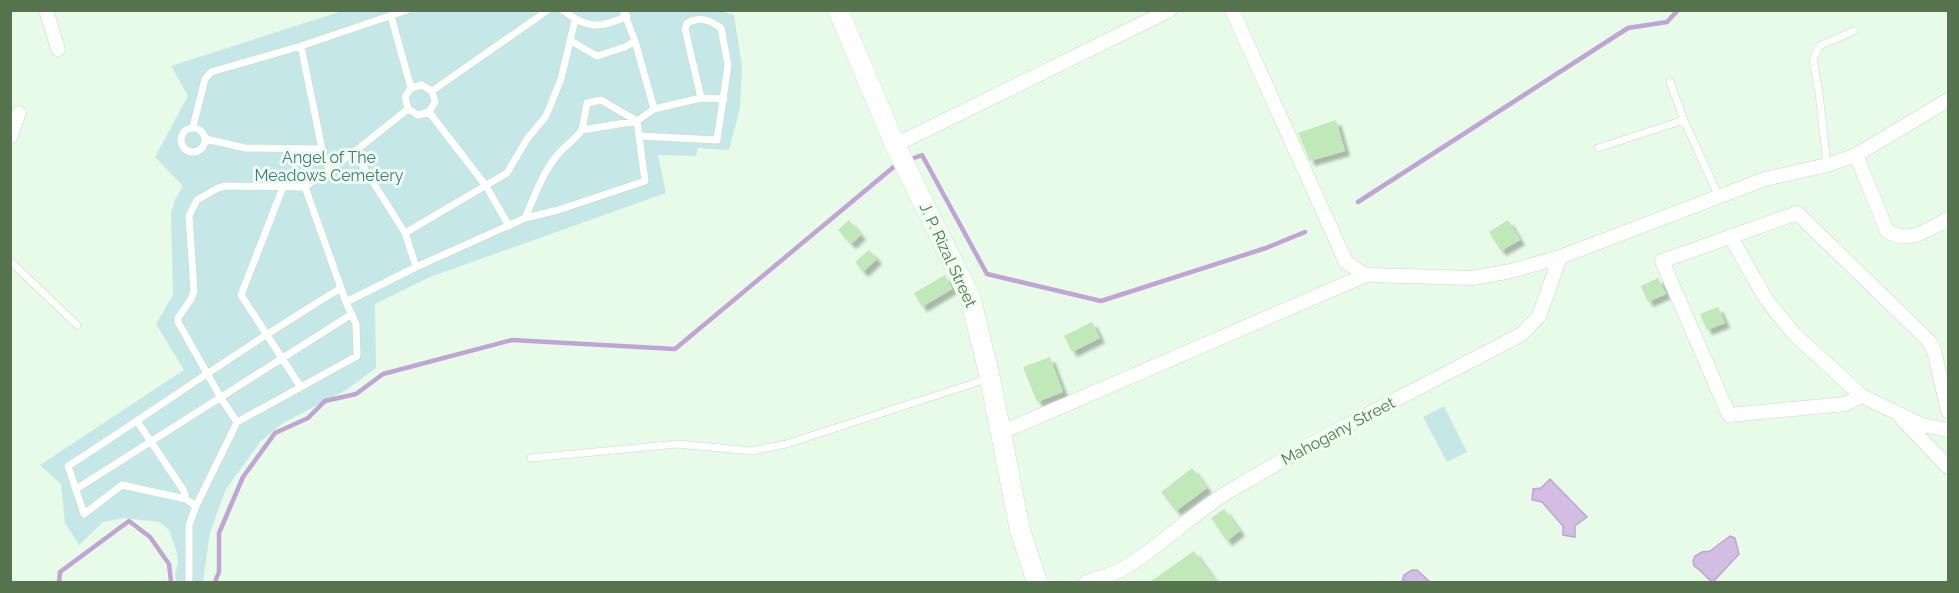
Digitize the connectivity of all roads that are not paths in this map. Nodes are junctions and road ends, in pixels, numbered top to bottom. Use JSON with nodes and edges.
{"nodes":[{"id":1,"x":46,"y":10,"type":"edge"},
{"id":2,"x":407,"y":10,"type":"edge"},
{"id":3,"x":549,"y":10,"type":"edge"},
{"id":4,"x":563,"y":10,"type":"edge"},
{"id":5,"x":838,"y":10,"type":"edge"},
{"id":6,"x":1170,"y":10,"type":"edge"},
{"id":7,"x":1232,"y":10,"type":"edge"},
{"id":8,"x":625,"y":13,"type":"edge"},
{"id":9,"x":391,"y":16,"type":"junction"},
{"id":10,"x":575,"y":20,"type":"junction"},
{"id":11,"x":1854,"y":31,"type":"dead end"},
{"id":12,"x":571,"y":41,"type":"junction"},
{"id":13,"x":635,"y":41,"type":"junction"},
{"id":14,"x":301,"y":45,"type":"junction"},
{"id":15,"x":58,"y":49,"type":"dead end"},
{"id":16,"x":1670,"y":82,"type":"dead end"},
{"id":17,"x":411,"y":88,"type":"junction"},
{"id":18,"x":432,"y":91,"type":"junction"},
{"id":19,"x":701,"y":98,"type":"junction"},
{"id":20,"x":724,"y":99,"type":"junction"},
{"id":21,"x":1948,"y":100,"type":"edge"},
{"id":22,"x":408,"y":109,"type":"junction"},
{"id":23,"x":654,"y":109,"type":"junction"},
{"id":24,"x":429,"y":112,"type":"junction"},
{"id":25,"x":19,"y":113,"type":"dead end"},
{"id":26,"x":1684,"y":120,"type":"junction"},
{"id":27,"x":637,"y":121,"type":"junction"},
{"id":28,"x":193,"y":127,"type":"junction"},
{"id":29,"x":582,"y":130,"type":"junction"},
{"id":30,"x":10,"y":136,"type":"edge"},
{"id":31,"x":639,"y":136,"type":"junction"},
{"id":32,"x":206,"y":139,"type":"junction"},
{"id":33,"x":895,"y":145,"type":"junction"},
{"id":34,"x":1598,"y":148,"type":"dead end"},
{"id":35,"x":322,"y":149,"type":"junction"},
{"id":36,"x":354,"y":152,"type":"junction"},
{"id":37,"x":1856,"y":155,"type":"junction"},
{"id":38,"x":1827,"y":165,"type":"junction"},
{"id":39,"x":329,"y":170,"type":"junction"},
{"id":40,"x":486,"y":186,"type":"junction"},
{"id":41,"x":283,"y":187,"type":"junction"},
{"id":42,"x":305,"y":187,"type":"junction"},
{"id":43,"x":1719,"y":197,"type":"junction"},
{"id":44,"x":525,"y":218,"type":"junction"},
{"id":45,"x":1948,"y":219,"type":"edge"},
{"id":46,"x":509,"y":226,"type":"junction"},
{"id":47,"x":405,"y":233,"type":"junction"},
{"id":48,"x":1730,"y":236,"type":"junction"},
{"id":49,"x":1560,"y":257,"type":"junction"},
{"id":50,"x":10,"y":261,"type":"edge"},
{"id":51,"x":416,"y":267,"type":"junction"},
{"id":52,"x":1366,"y":275,"type":"junction"},
{"id":53,"x":341,"y":288,"type":"junction"},
{"id":54,"x":346,"y":302,"type":"junction"},
{"id":55,"x":352,"y":314,"type":"junction"},
{"id":56,"x":77,"y":326,"type":"dead end"},
{"id":57,"x":266,"y":333,"type":"junction"},
{"id":58,"x":283,"y":357,"type":"junction"},
{"id":59,"x":208,"y":375,"type":"junction"},
{"id":60,"x":990,"y":378,"type":"junction"},
{"id":61,"x":300,"y":387,"type":"junction"},
{"id":62,"x":1862,"y":396,"type":"junction"},
{"id":63,"x":220,"y":398,"type":"junction"},
{"id":64,"x":1894,"y":411,"type":"junction"},
{"id":65,"x":1948,"y":411,"type":"edge"},
{"id":66,"x":137,"y":421,"type":"junction"},
{"id":67,"x":237,"y":422,"type":"junction"},
{"id":68,"x":1948,"y":430,"type":"edge"},
{"id":69,"x":1000,"y":433,"type":"junction"},
{"id":70,"x":151,"y":442,"type":"junction"},
{"id":71,"x":531,"y":458,"type":"dead end"},
{"id":72,"x":1948,"y":467,"type":"edge"},
{"id":73,"x":76,"y":489,"type":"junction"},
{"id":74,"x":186,"y":500,"type":"junction"},
{"id":75,"x":196,"y":506,"type":"junction"},
{"id":76,"x":189,"y":582,"type":"edge"},
{"id":77,"x":1037,"y":582,"type":"edge"},
{"id":78,"x":1086,"y":582,"type":"edge"}],
"edges":[{"from":1,"to":15,"type":"street"},
{"from":2,"to":9,"type":"lane"},
{"from":3,"to":18,"type":"lane"},
{"from":4,"to":10,"type":"lane"},
{"from":5,"to":33,"type":"main road","name":"J. P. Rizal Street"},
{"from":6,"to":33,"type":"street"},
{"from":7,"to":52,"type":"street"},
{"from":8,"to":10,"type":"lane"},
{"from":8,"to":13,"type":"lane"},
{"from":9,"to":14,"type":"lane"},
{"from":9,"to":17,"type":"lane"},
{"from":10,"to":12,"type":"lane"},
{"from":11,"to":38,"type":"lane"},
{"from":12,"to":13,"type":"lane"},
{"from":12,"to":40,"type":"lane"},
{"from":13,"to":23,"type":"lane"},
{"from":14,"to":28,"type":"lane"},
{"from":14,"to":35,"type":"lane"},
{"from":16,"to":26,"type":"lane"},
{"from":17,"to":18,"type":"lane"},
{"from":17,"to":22,"type":"lane"},
{"from":18,"to":24,"type":"lane"},
{"from":19,"to":20,"type":"lane"},
{"from":19,"to":20,"type":"lane"},
{"from":19,"to":23,"type":"lane"},
{"from":20,"to":31,"type":"lane"},
{"from":21,"to":37,"type":"street"},
{"from":22,"to":24,"type":"lane"},
{"from":22,"to":36,"type":"lane"},
{"from":23,"to":27,"type":"lane"},
{"from":24,"to":40,"type":"lane"},
{"from":25,"to":30,"type":"street"},
{"from":26,"to":34,"type":"lane"},
{"from":26,"to":43,"type":"lane"},
{"from":27,"to":29,"type":"lane"},
{"from":27,"to":29,"type":"lane"},
{"from":27,"to":31,"type":"lane"},
{"from":28,"to":32,"type":"lane"},
{"from":28,"to":32,"type":"lane"},
{"from":29,"to":44,"type":"lane"},
{"from":31,"to":44,"type":"lane"},
{"from":32,"to":35,"type":"lane"},
{"from":33,"to":60,"type":"main road","name":"J. P. Rizal Street"},
{"from":35,"to":39,"type":"lane"},
{"from":36,"to":39,"type":"lane"},
{"from":36,"to":47,"type":"lane"},
{"from":37,"to":38,"type":"street"},
{"from":37,"to":45,"type":"street"},
{"from":38,"to":43,"type":"street"},
{"from":39,"to":42,"type":"lane"},
{"from":40,"to":46,"type":"lane"},
{"from":40,"to":47,"type":"lane"},
{"from":41,"to":42,"type":"lane"},
{"from":41,"to":57,"type":"lane"},
{"from":41,"to":59,"type":"lane"},
{"from":42,"to":53,"type":"lane"},
{"from":43,"to":49,"type":"street"},
{"from":44,"to":46,"type":"lane"},
{"from":46,"to":51,"type":"lane"},
{"from":47,"to":51,"type":"lane"},
{"from":48,"to":62,"type":"street"},
{"from":48,"to":62,"type":"street"},
{"from":48,"to":65,"type":"street"},
{"from":49,"to":52,"type":"street"},
{"from":49,"to":78,"type":"street","name":"Mahogany Street"},
{"from":50,"to":56,"type":"lane"},
{"from":51,"to":54,"type":"lane"},
{"from":52,"to":69,"type":"street"},
{"from":53,"to":54,"type":"lane"},
{"from":53,"to":57,"type":"lane"},
{"from":54,"to":55,"type":"lane"},
{"from":55,"to":58,"type":"lane"},
{"from":55,"to":61,"type":"lane"},
{"from":57,"to":58,"type":"lane"},
{"from":57,"to":59,"type":"lane"},
{"from":58,"to":61,"type":"lane"},
{"from":58,"to":63,"type":"lane"},
{"from":59,"to":63,"type":"lane"},
{"from":59,"to":66,"type":"lane"},
{"from":60,"to":69,"type":"main road","name":"J. P. Rizal Street"},
{"from":60,"to":71,"type":"lane"},
{"from":61,"to":67,"type":"lane"},
{"from":62,"to":64,"type":"street"},
{"from":63,"to":67,"type":"lane"},
{"from":63,"to":70,"type":"lane"},
{"from":64,"to":68,"type":"street"},
{"from":64,"to":72,"type":"street"},
{"from":66,"to":70,"type":"lane"},
{"from":66,"to":73,"type":"lane"},
{"from":67,"to":75,"type":"lane"},
{"from":69,"to":77,"type":"main road","name":"J. P. Rizal Street"},
{"from":70,"to":73,"type":"lane"},
{"from":70,"to":74,"type":"lane"},
{"from":73,"to":74,"type":"lane"},
{"from":74,"to":75,"type":"lane"},
{"from":75,"to":76,"type":"lane"}]}
